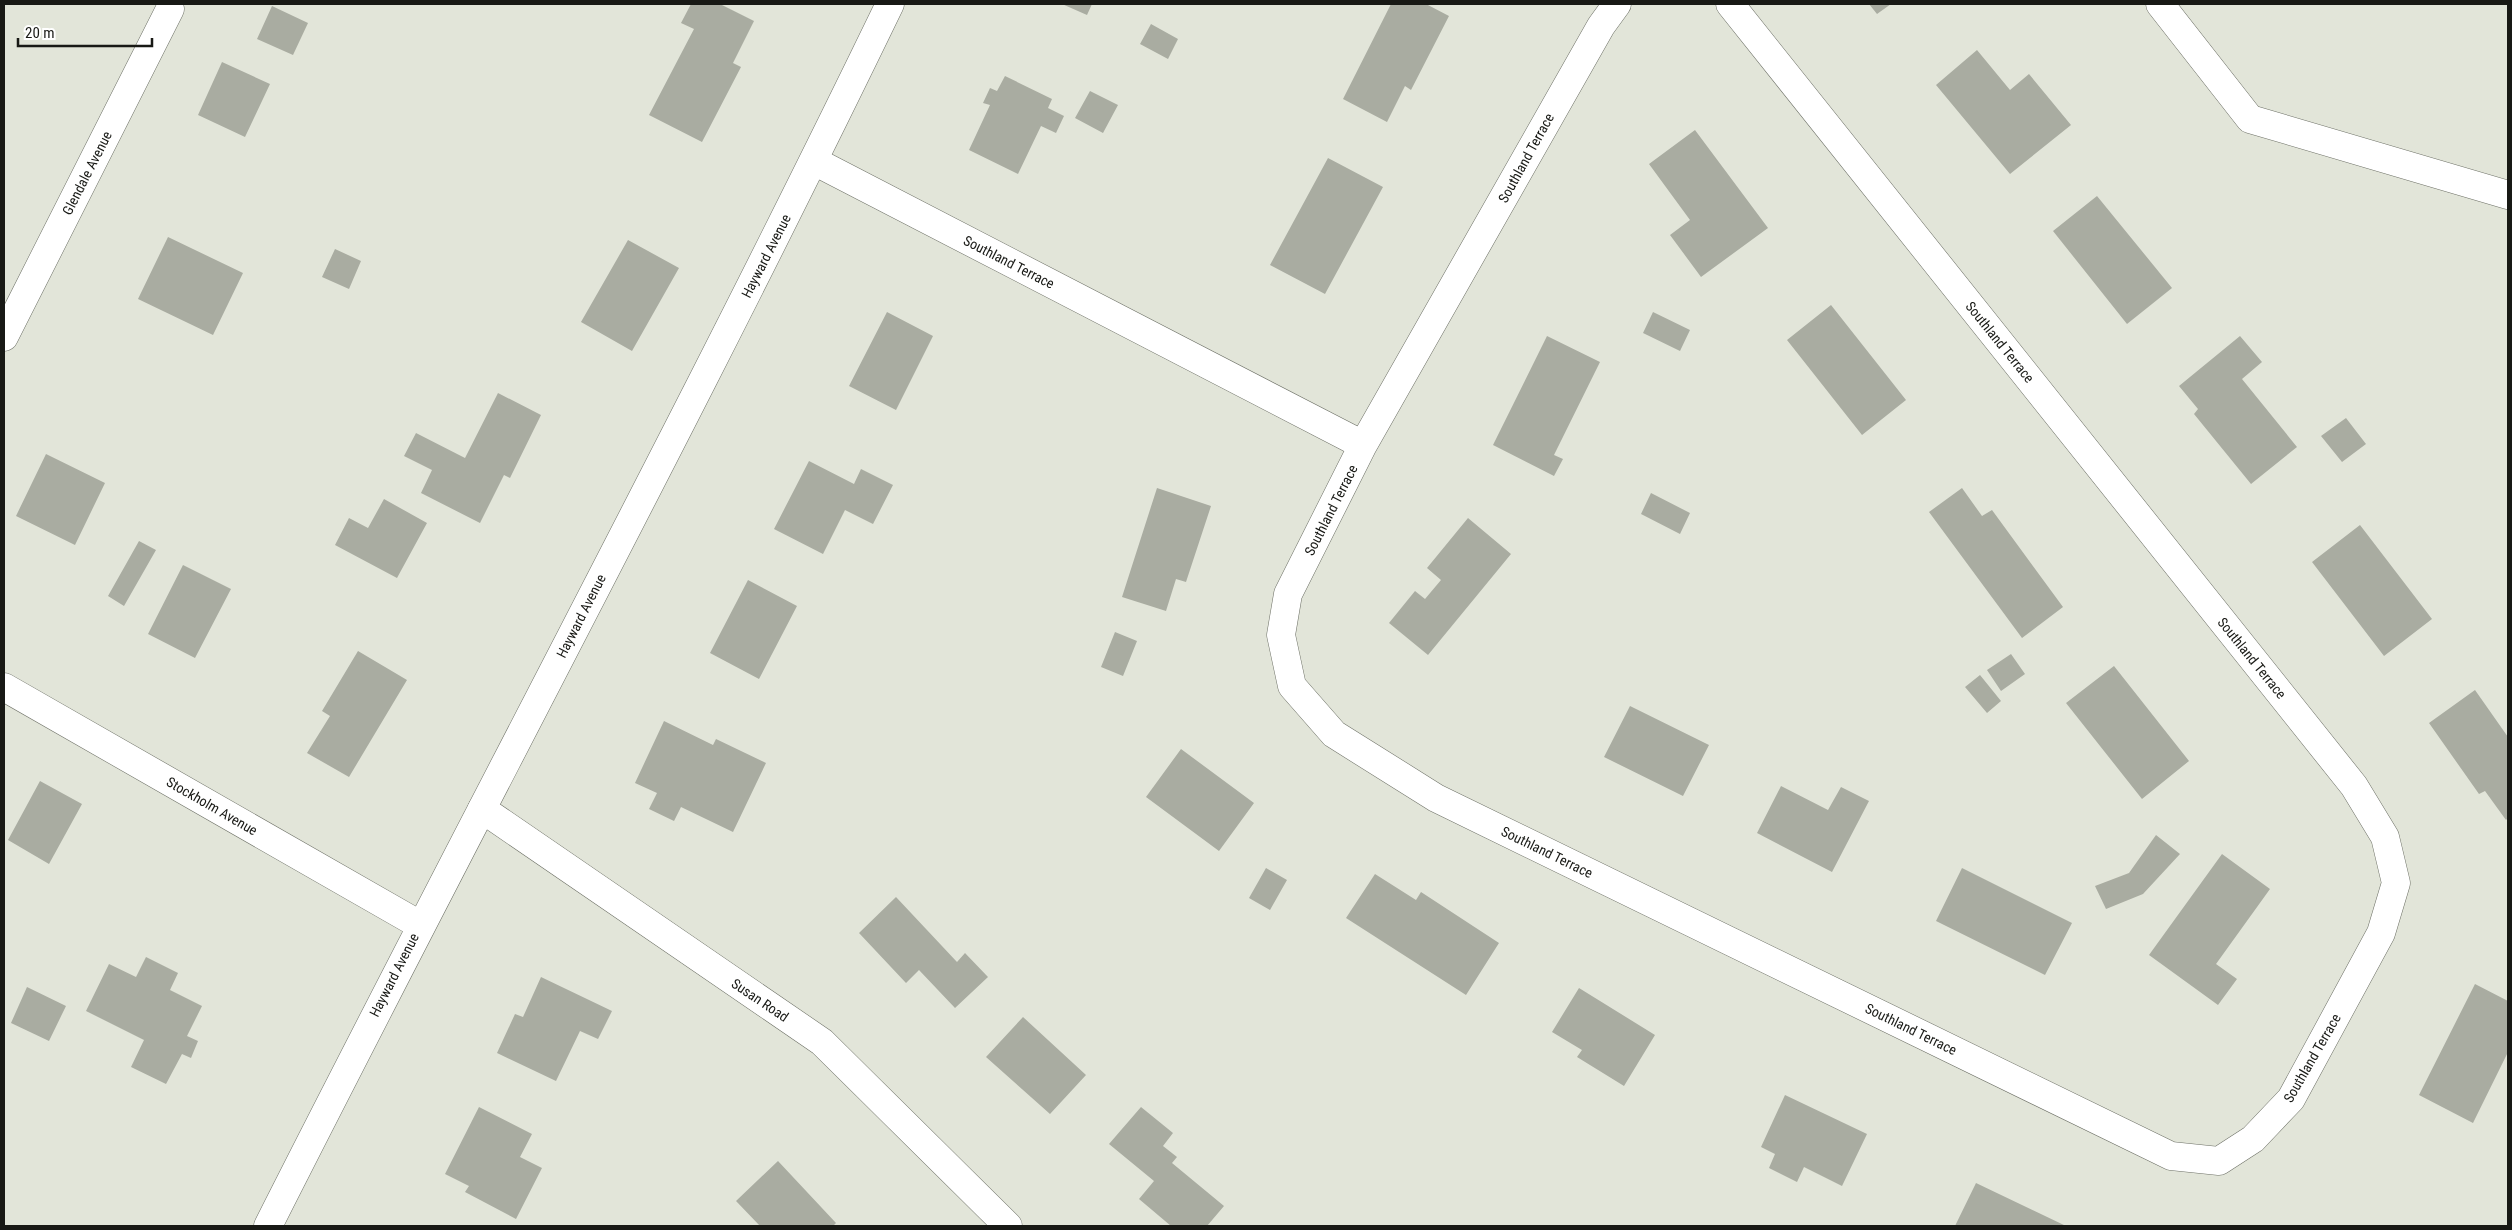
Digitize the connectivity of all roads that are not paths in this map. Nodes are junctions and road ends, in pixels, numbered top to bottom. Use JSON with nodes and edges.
{"nodes":[{"id":1,"x":890,"y":4,"type":"edge"},
{"id":2,"x":1617,"y":4,"type":"edge"},
{"id":3,"x":1730,"y":4,"type":"edge"},
{"id":4,"x":2160,"y":4,"type":"edge"},
{"id":5,"x":170,"y":9,"type":"dead end"},
{"id":6,"x":814,"y":161,"type":"junction"},
{"id":7,"x":2508,"y":195,"type":"edge"},
{"id":8,"x":4,"y":337,"type":"edge"},
{"id":9,"x":1363,"y":445,"type":"junction"},
{"id":10,"x":4,"y":687,"type":"edge"},
{"id":11,"x":482,"y":809,"type":"junction"},
{"id":12,"x":420,"y":925,"type":"junction"},
{"id":13,"x":268,"y":1226,"type":"edge"},
{"id":14,"x":1008,"y":1226,"type":"edge"}],
"edges":[{"from":1,"to":6,"type":"street","name":"Hayward Avenue"},
{"from":2,"to":9,"type":"street","name":"Southland Terrace"},
{"from":3,"to":9,"type":"street","name":"Southland Terrace"},
{"from":4,"to":7,"type":"street"},
{"from":5,"to":8,"type":"street","name":"Glendale Avenue"},
{"from":6,"to":9,"type":"street","name":"Southland Terrace"},
{"from":6,"to":11,"type":"street","name":"Hayward Avenue"},
{"from":10,"to":12,"type":"street","name":"Stockholm Avenue"},
{"from":11,"to":12,"type":"street","name":"Hayward Avenue"},
{"from":11,"to":14,"type":"street","name":"Susan Road"},
{"from":12,"to":13,"type":"street","name":"Hayward Avenue"}]}
